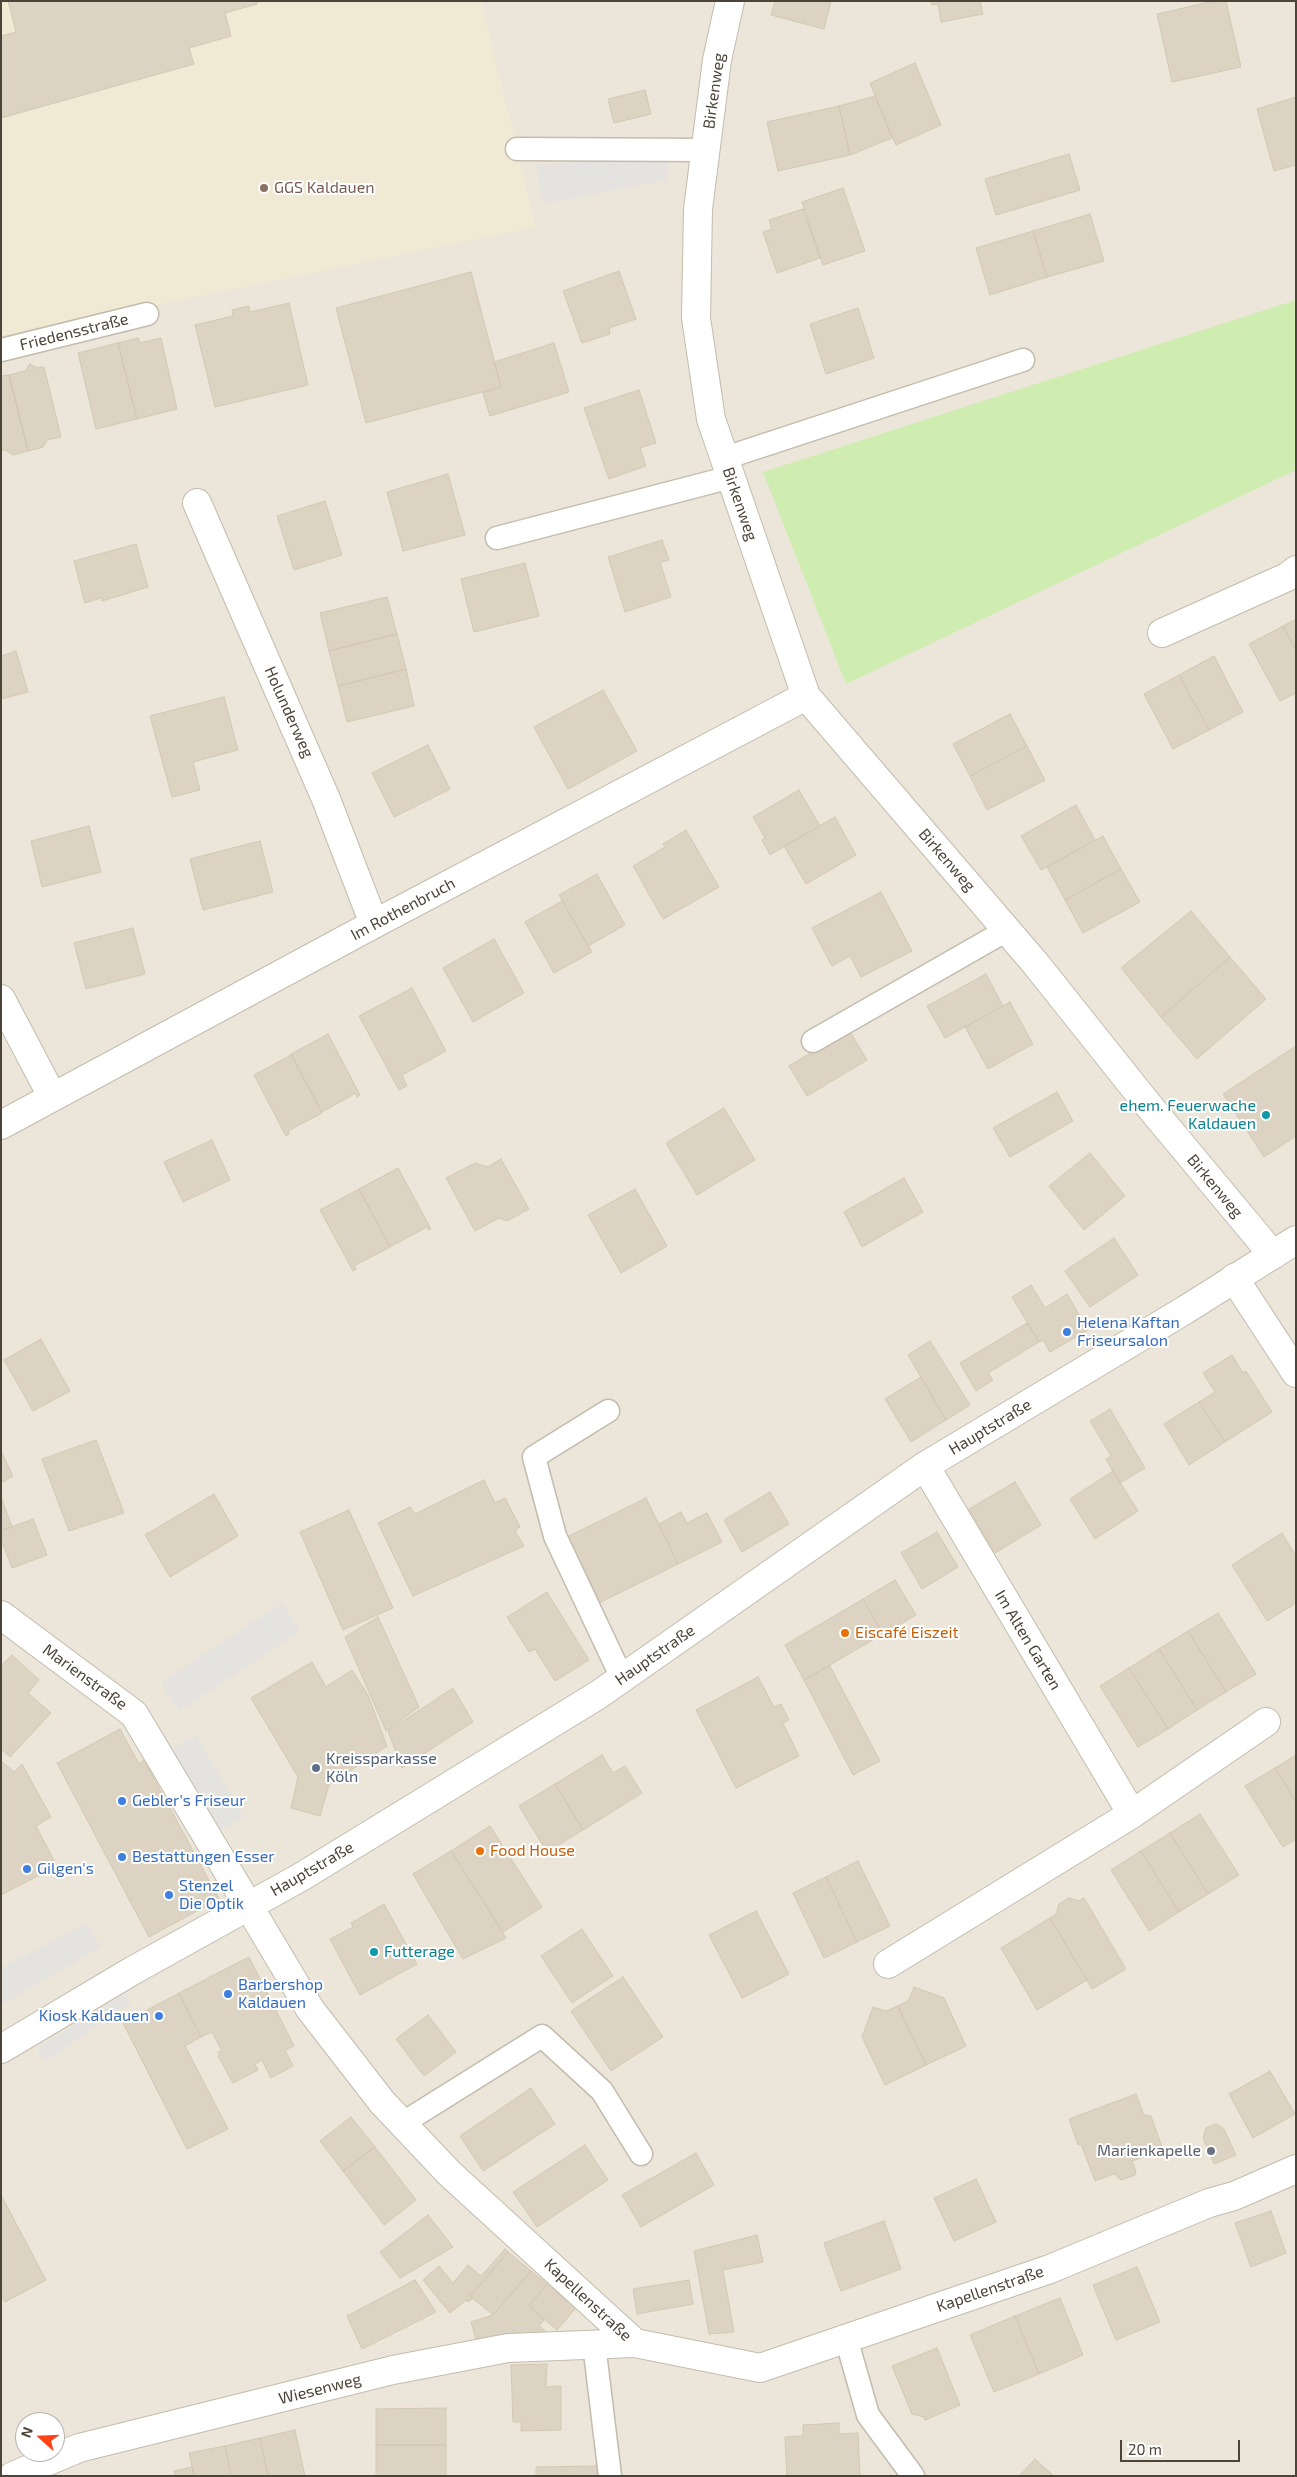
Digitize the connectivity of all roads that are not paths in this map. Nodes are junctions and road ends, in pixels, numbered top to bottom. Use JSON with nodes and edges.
{"nodes":[{"id":1,"x":730,"y":1,"type":"edge"},
{"id":2,"x":517,"y":149,"type":"dead end"},
{"id":3,"x":706,"y":150,"type":"junction"},
{"id":4,"x":147,"y":314,"type":"dead end"},
{"id":5,"x":1,"y":350,"type":"edge"},
{"id":6,"x":1023,"y":360,"type":"dead end"},
{"id":7,"x":728,"y":468,"type":"junction"},
{"id":8,"x":197,"y":503,"type":"dead end"},
{"id":9,"x":497,"y":538,"type":"dead end"},
{"id":10,"x":1296,"y":570,"type":"edge"},
{"id":11,"x":1162,"y":633,"type":"dead end"},
{"id":12,"x":806,"y":696,"type":"junction"},
{"id":13,"x":374,"y":924,"type":"junction"},
{"id":14,"x":1007,"y":930,"type":"junction"},
{"id":15,"x":1,"y":999,"type":"edge"},
{"id":16,"x":813,"y":1041,"type":"dead end"},
{"id":17,"x":52,"y":1096,"type":"junction"},
{"id":18,"x":1,"y":1125,"type":"edge"},
{"id":19,"x":1296,"y":1240,"type":"edge"},
{"id":20,"x":1273,"y":1255,"type":"junction"},
{"id":21,"x":1234,"y":1278,"type":"junction"},
{"id":22,"x":1296,"y":1373,"type":"edge"},
{"id":23,"x":608,"y":1411,"type":"dead end"},
{"id":24,"x":925,"y":1466,"type":"junction"},
{"id":25,"x":1,"y":1615,"type":"edge"},
{"id":26,"x":622,"y":1678,"type":"junction"},
{"id":27,"x":1266,"y":1722,"type":"dead end"},
{"id":28,"x":1132,"y":1814,"type":"junction"},
{"id":29,"x":247,"y":1906,"type":"junction"},
{"id":30,"x":888,"y":1964,"type":"dead end"},
{"id":31,"x":1,"y":2049,"type":"edge"},
{"id":32,"x":403,"y":2123,"type":"junction"},
{"id":33,"x":641,"y":2154,"type":"dead end"},
{"id":34,"x":1296,"y":2169,"type":"edge"},
{"id":35,"x":846,"y":2338,"type":"junction"},
{"id":36,"x":635,"y":2343,"type":"junction"},
{"id":37,"x":594,"y":2344,"type":"junction"},
{"id":38,"x":13,"y":2476,"type":"edge"},
{"id":39,"x":610,"y":2476,"type":"edge"},
{"id":40,"x":913,"y":2476,"type":"edge"}],
"edges":[{"from":1,"to":3,"type":"street","name":"Birkenweg"},
{"from":2,"to":3,"type":"lane"},
{"from":3,"to":7,"type":"street","name":"Birkenweg"},
{"from":4,"to":5,"type":"lane","name":"Friedensstraße"},
{"from":6,"to":7,"type":"lane"},
{"from":7,"to":9,"type":"lane"},
{"from":7,"to":12,"type":"street","name":"Birkenweg"},
{"from":8,"to":13,"type":"street","name":"Holunderweg"},
{"from":10,"to":11,"type":"street"},
{"from":12,"to":13,"type":"street","name":"Im Rothenbruch"},
{"from":12,"to":14,"type":"street","name":"Birkenweg"},
{"from":13,"to":17,"type":"street","name":"Im Rothenbruch"},
{"from":14,"to":16,"type":"lane"},
{"from":14,"to":20,"type":"street","name":"Birkenweg"},
{"from":15,"to":17,"type":"street"},
{"from":17,"to":18,"type":"street","name":"Im Rothenbruch"},
{"from":19,"to":20,"type":"street","name":"Hauptstraße"},
{"from":20,"to":21,"type":"street","name":"Hauptstraße"},
{"from":21,"to":22,"type":"street"},
{"from":21,"to":24,"type":"street","name":"Hauptstraße"},
{"from":23,"to":26,"type":"lane"},
{"from":24,"to":26,"type":"street","name":"Hauptstraße"},
{"from":24,"to":28,"type":"street","name":"Im Alten Garten"},
{"from":25,"to":29,"type":"street","name":"Marienstraße"},
{"from":26,"to":29,"type":"street","name":"Hauptstraße"},
{"from":27,"to":28,"type":"street"},
{"from":28,"to":30,"type":"street"},
{"from":29,"to":31,"type":"street","name":"Hauptstraße"},
{"from":29,"to":32,"type":"street","name":"Kapellenstraße"},
{"from":32,"to":33,"type":"lane"},
{"from":32,"to":36,"type":"street","name":"Kapellenstraße"},
{"from":34,"to":35,"type":"street","name":"Kapellenstraße"},
{"from":35,"to":36,"type":"street","name":"Kapellenstraße"},
{"from":35,"to":40,"type":"lane"},
{"from":36,"to":37,"type":"street","name":"Wiesenweg"},
{"from":37,"to":38,"type":"street","name":"Wiesenweg"},
{"from":37,"to":39,"type":"lane"}]}
